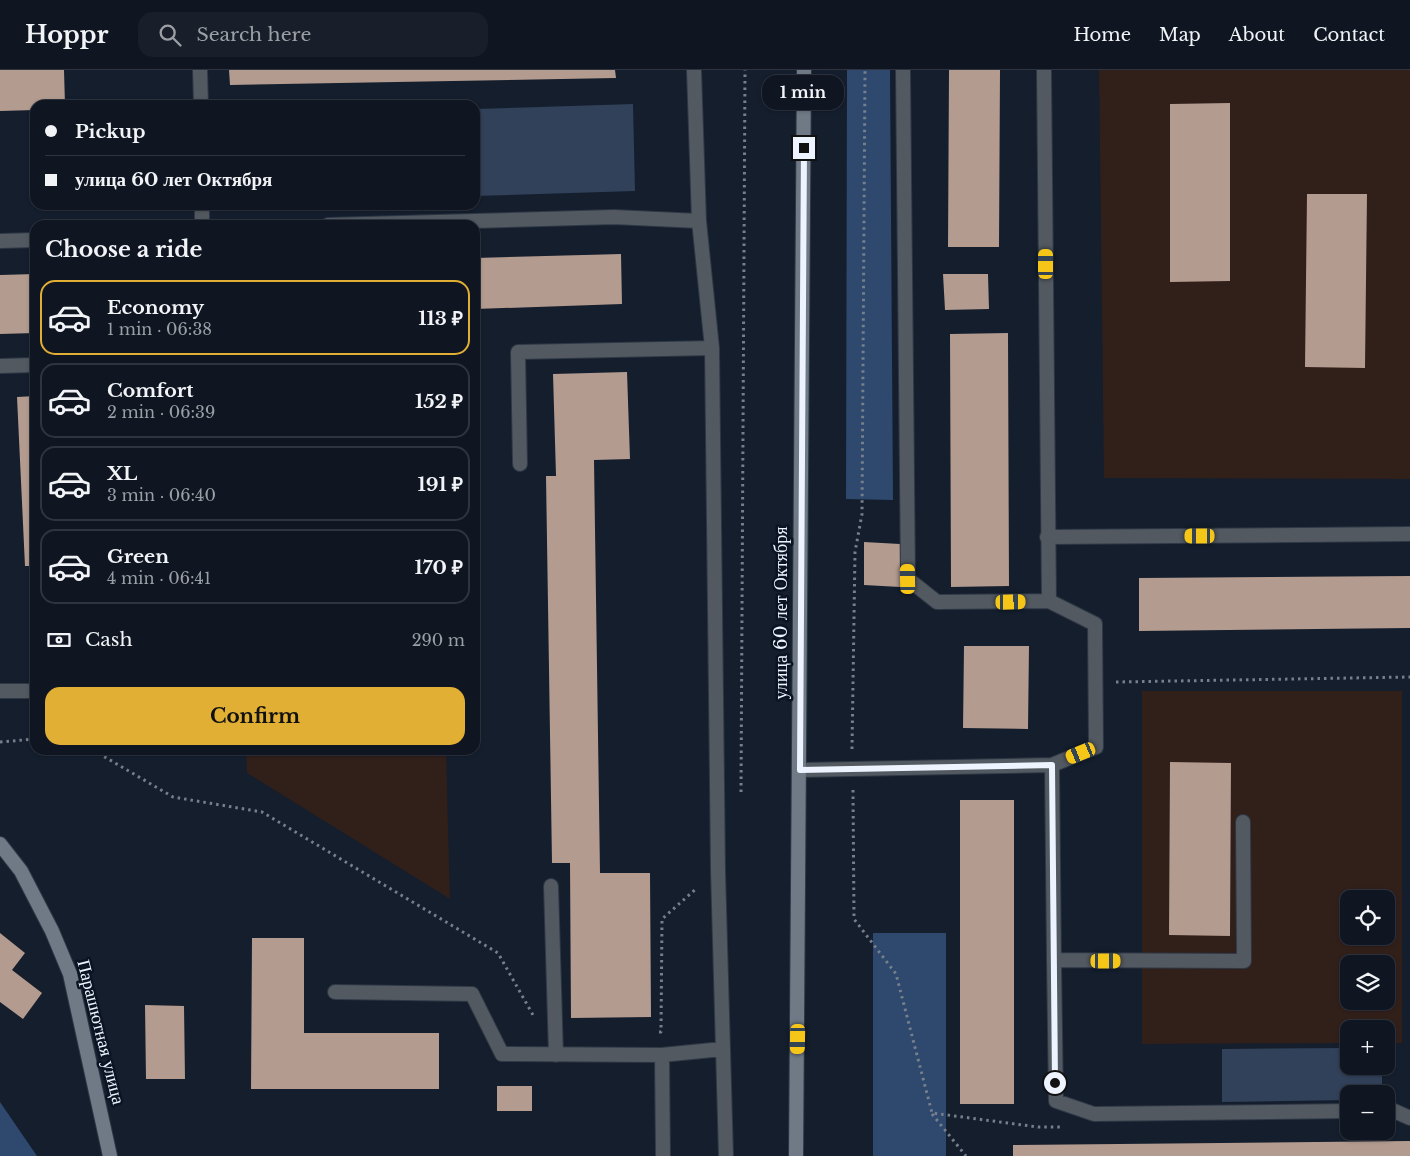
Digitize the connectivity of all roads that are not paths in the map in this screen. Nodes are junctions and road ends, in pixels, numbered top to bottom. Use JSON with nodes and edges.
{"nodes":[{"id":1,"x":200,"y":70,"type":"edge"},
{"id":2,"x":694,"y":70,"type":"edge"},
{"id":3,"x":804,"y":70,"type":"edge"},
{"id":4,"x":903,"y":70,"type":"edge"},
{"id":5,"x":1044,"y":70,"type":"edge"},
{"id":6,"x":200,"y":100,"type":"edge"},
{"id":7,"x":480,"y":221,"type":"edge"},
{"id":8,"x":699,"y":221,"type":"junction"},
{"id":9,"x":30,"y":240,"type":"edge"},
{"id":10,"x":0,"y":241,"type":"edge"},
{"id":11,"x":712,"y":348,"type":"junction"},
{"id":12,"x":30,"y":364,"type":"edge"},
{"id":13,"x":0,"y":366,"type":"edge"},
{"id":14,"x":520,"y":464,"type":"dead end"},
{"id":15,"x":1410,"y":534,"type":"edge"},
{"id":16,"x":1047,"y":537,"type":"junction"},
{"id":17,"x":1048,"y":601,"type":"junction"},
{"id":18,"x":0,"y":691,"type":"edge"},
{"id":19,"x":30,"y":691,"type":"edge"},
{"id":20,"x":1052,"y":765,"type":"junction"},
{"id":21,"x":800,"y":770,"type":"junction"},
{"id":22,"x":1243,"y":822,"type":"dead end"},
{"id":23,"x":0,"y":844,"type":"edge"},
{"id":24,"x":551,"y":886,"type":"dead end"},
{"id":25,"x":1054,"y":960,"type":"junction"},
{"id":26,"x":335,"y":992,"type":"dead end"},
{"id":27,"x":722,"y":1049,"type":"junction"},
{"id":28,"x":556,"y":1055,"type":"junction"},
{"id":29,"x":662,"y":1055,"type":"junction"},
{"id":30,"x":1340,"y":1110,"type":"edge"},
{"id":31,"x":1395,"y":1111,"type":"edge"},
{"id":32,"x":1410,"y":1118,"type":"edge"},
{"id":33,"x":110,"y":1156,"type":"edge"},
{"id":34,"x":663,"y":1156,"type":"edge"},
{"id":35,"x":726,"y":1156,"type":"edge"},
{"id":36,"x":796,"y":1156,"type":"edge"}],
"edges":[{"from":1,"to":6,"type":"lane"},
{"from":2,"to":8,"type":"lane"},
{"from":3,"to":21,"type":"main road","name":"улица 60 лет Октября"},
{"from":4,"to":17,"type":"lane"},
{"from":5,"to":16,"type":"lane"},
{"from":7,"to":8,"type":"lane"},
{"from":8,"to":11,"type":"lane"},
{"from":9,"to":10,"type":"lane"},
{"from":11,"to":14,"type":"lane"},
{"from":11,"to":27,"type":"lane"},
{"from":12,"to":13,"type":"lane"},
{"from":15,"to":16,"type":"lane"},
{"from":16,"to":17,"type":"lane"},
{"from":17,"to":20,"type":"lane"},
{"from":18,"to":19,"type":"lane"},
{"from":20,"to":21,"type":"lane"},
{"from":20,"to":25,"type":"lane"},
{"from":21,"to":36,"type":"main road","name":"улица 60 лет Октября"},
{"from":22,"to":25,"type":"lane"},
{"from":23,"to":33,"type":"main road","name":"Парашютная улица"},
{"from":24,"to":28,"type":"lane"},
{"from":25,"to":30,"type":"lane"},
{"from":26,"to":28,"type":"lane"},
{"from":27,"to":29,"type":"lane"},
{"from":27,"to":35,"type":"lane"},
{"from":28,"to":29,"type":"lane"},
{"from":29,"to":34,"type":"lane"},
{"from":31,"to":32,"type":"lane"}]}
